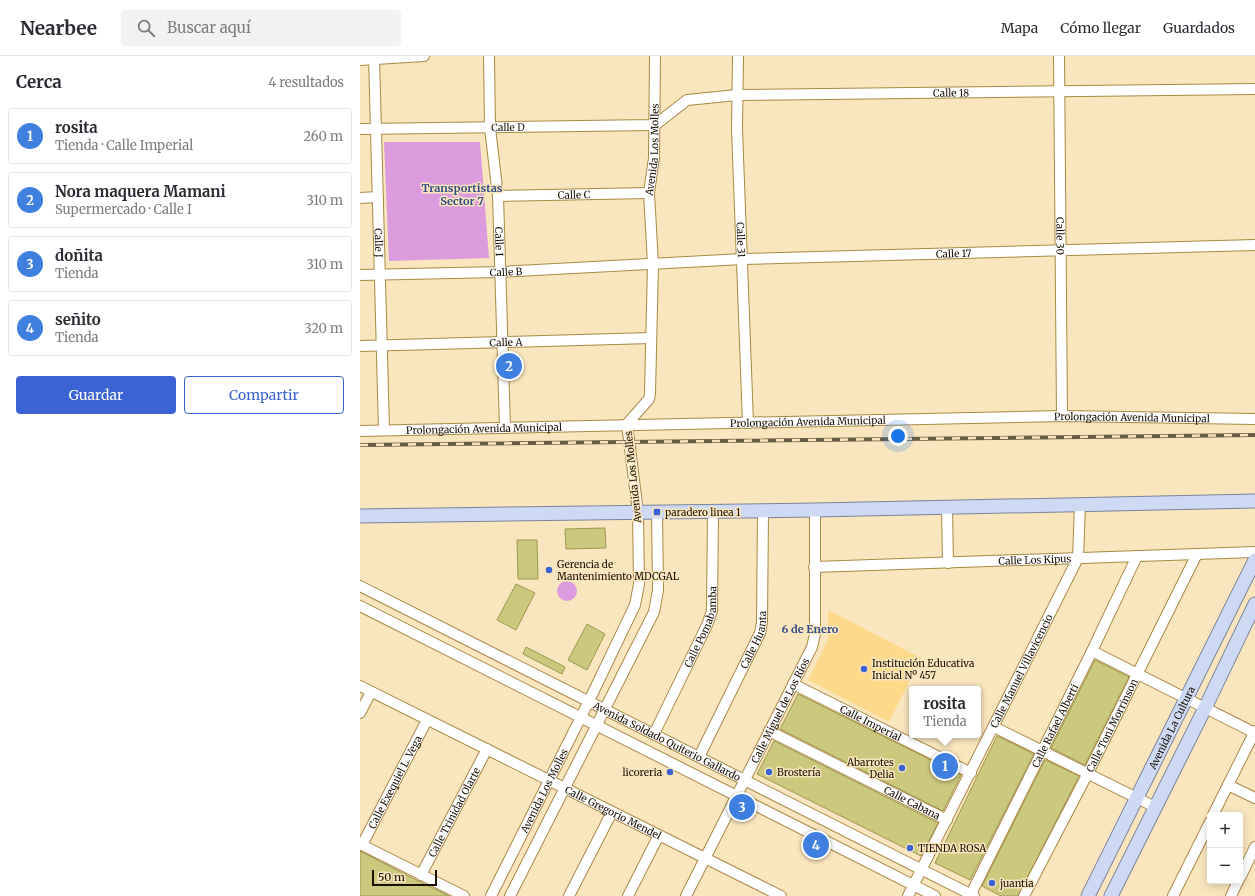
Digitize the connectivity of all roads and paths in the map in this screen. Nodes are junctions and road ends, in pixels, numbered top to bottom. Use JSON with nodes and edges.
{"nodes":[{"id":1,"x":424,"y":56,"type":"edge"},
{"id":2,"x":489,"y":56,"type":"edge"},
{"id":3,"x":655,"y":56,"type":"edge"},
{"id":4,"x":738,"y":56,"type":"edge"},
{"id":5,"x":1059,"y":56,"type":"edge"},
{"id":6,"x":374,"y":58,"type":"edge"},
{"id":7,"x":360,"y":60,"type":"edge"},
{"id":8,"x":1255,"y":89,"type":"edge"},
{"id":9,"x":1060,"y":91,"type":"junction"},
{"id":10,"x":737,"y":95,"type":"junction"},
{"id":11,"x":655,"y":125,"type":"junction"},
{"id":12,"x":490,"y":128,"type":"junction"},
{"id":13,"x":360,"y":129,"type":"edge"},
{"id":14,"x":376,"y":129,"type":"junction"},
{"id":15,"x":649,"y":193,"type":"junction"},
{"id":16,"x":498,"y":196,"type":"junction"},
{"id":17,"x":378,"y":197,"type":"junction"},
{"id":18,"x":360,"y":198,"type":"edge"},
{"id":19,"x":1255,"y":245,"type":"edge"},
{"id":20,"x":1060,"y":251,"type":"junction"},
{"id":21,"x":742,"y":259,"type":"junction"},
{"id":22,"x":652,"y":264,"type":"junction"},
{"id":23,"x":500,"y":272,"type":"junction"},
{"id":24,"x":380,"y":274,"type":"junction"},
{"id":25,"x":360,"y":275,"type":"edge"},
{"id":26,"x":651,"y":338,"type":"junction"},
{"id":27,"x":502,"y":342,"type":"junction"},
{"id":28,"x":382,"y":345,"type":"junction"},
{"id":29,"x":360,"y":346,"type":"edge"},
{"id":30,"x":1062,"y":416,"type":"junction"},
{"id":31,"x":1255,"y":419,"type":"edge"},
{"id":32,"x":748,"y":423,"type":"junction"},
{"id":33,"x":627,"y":424,"type":"junction"},
{"id":34,"x":504,"y":428,"type":"junction"},
{"id":35,"x":384,"y":430,"type":"junction"},
{"id":36,"x":360,"y":431,"type":"edge"},
{"id":37,"x":1255,"y":501,"type":"edge"},
{"id":38,"x":1080,"y":505,"type":"junction"},
{"id":39,"x":947,"y":508,"type":"junction"},
{"id":40,"x":815,"y":510,"type":"junction"},
{"id":41,"x":712,"y":511,"type":"junction"},
{"id":42,"x":763,"y":511,"type":"junction"},
{"id":43,"x":638,"y":512,"type":"junction"},
{"id":44,"x":657,"y":512,"type":"junction"},
{"id":45,"x":360,"y":516,"type":"edge"},
{"id":46,"x":1255,"y":552,"type":"edge"},
{"id":47,"x":1197,"y":554,"type":"junction"},
{"id":48,"x":1137,"y":556,"type":"junction"},
{"id":49,"x":1078,"y":558,"type":"junction"},
{"id":50,"x":1255,"y":560,"type":"edge"},
{"id":51,"x":948,"y":563,"type":"junction"},
{"id":52,"x":814,"y":567,"type":"junction"},
{"id":53,"x":360,"y":586,"type":"edge"},
{"id":54,"x":370,"y":591,"type":"junction"},
{"id":55,"x":1255,"y":604,"type":"edge"},
{"id":56,"x":361,"y":608,"type":"edge"},
{"id":57,"x":1092,"y":651,"type":"junction"},
{"id":58,"x":1137,"y":674,"type":"junction"},
{"id":59,"x":793,"y":684,"type":"junction"},
{"id":60,"x":360,"y":686,"type":"edge"},
{"id":61,"x":371,"y":692,"type":"junction"},
{"id":62,"x":1187,"y":700,"type":"junction"},
{"id":63,"x":589,"y":701,"type":"junction"},
{"id":64,"x":1205,"y":708,"type":"junction"},
{"id":65,"x":605,"y":709,"type":"junction"},
{"id":66,"x":360,"y":713,"type":"edge"},
{"id":67,"x":581,"y":717,"type":"junction"},
{"id":68,"x":427,"y":720,"type":"junction"},
{"id":69,"x":596,"y":725,"type":"junction"},
{"id":70,"x":994,"y":727,"type":"junction"},
{"id":71,"x":769,"y":731,"type":"junction"},
{"id":72,"x":1255,"y":733,"type":"edge"},
{"id":73,"x":654,"y":734,"type":"junction"},
{"id":74,"x":487,"y":749,"type":"junction"},
{"id":75,"x":1043,"y":751,"type":"junction"},
{"id":76,"x":699,"y":757,"type":"junction"},
{"id":77,"x":971,"y":773,"type":"junction"},
{"id":78,"x":1088,"y":773,"type":"junction"},
{"id":79,"x":549,"y":780,"type":"junction"},
{"id":80,"x":745,"y":780,"type":"junction"},
{"id":81,"x":1228,"y":785,"type":"junction"},
{"id":82,"x":565,"y":788,"type":"junction"},
{"id":83,"x":737,"y":796,"type":"junction"},
{"id":84,"x":1138,"y":798,"type":"junction"},
{"id":85,"x":1255,"y":798,"type":"edge"},
{"id":86,"x":1156,"y":807,"type":"junction"},
{"id":87,"x":612,"y":812,"type":"junction"},
{"id":88,"x":1214,"y":812,"type":"edge"},
{"id":89,"x":947,"y":820,"type":"junction"},
{"id":90,"x":1207,"y":828,"type":"edge"},
{"id":91,"x":659,"y":835,"type":"junction"},
{"id":92,"x":361,"y":844,"type":"edge"},
{"id":93,"x":1255,"y":847,"type":"edge"},
{"id":94,"x":705,"y":858,"type":"junction"},
{"id":95,"x":922,"y":870,"type":"junction"},
{"id":96,"x":1243,"y":872,"type":"edge"},
{"id":97,"x":421,"y":875,"type":"junction"},
{"id":98,"x":1237,"y":884,"type":"edge"},
{"id":99,"x":914,"y":886,"type":"junction"},
{"id":100,"x":973,"y":895,"type":"edge"},
{"id":101,"x":464,"y":896,"type":"edge"},
{"id":102,"x":491,"y":896,"type":"edge"},
{"id":103,"x":510,"y":896,"type":"edge"},
{"id":104,"x":569,"y":896,"type":"edge"},
{"id":105,"x":628,"y":896,"type":"edge"},
{"id":106,"x":686,"y":896,"type":"edge"},
{"id":107,"x":781,"y":896,"type":"edge"},
{"id":108,"x":908,"y":896,"type":"edge"},
{"id":109,"x":935,"y":896,"type":"edge"},
{"id":110,"x":1024,"y":896,"type":"edge"},
{"id":111,"x":1088,"y":896,"type":"edge"},
{"id":112,"x":1110,"y":896,"type":"edge"},
{"id":113,"x":1173,"y":896,"type":"edge"},
{"id":114,"x":1231,"y":896,"type":"edge"}],
"edges":[{"from":1,"to":6,"type":"street"},
{"from":2,"to":12,"type":"street","name":"Calle I"},
{"from":3,"to":11,"type":"street","name":"Avenida Los Molles"},
{"from":4,"to":10,"type":"street","name":"Calle 31"},
{"from":5,"to":9,"type":"street","name":"Calle 30"},
{"from":6,"to":7,"type":"street"},
{"from":6,"to":14,"type":"street","name":"Calle J"},
{"from":8,"to":9,"type":"street","name":"Calle 18"},
{"from":9,"to":10,"type":"street","name":"Calle 18"},
{"from":9,"to":20,"type":"street","name":"Calle 30"},
{"from":10,"to":11,"type":"street","name":"Calle 18"},
{"from":10,"to":21,"type":"street","name":"Calle 31"},
{"from":11,"to":12,"type":"street","name":"Calle D"},
{"from":11,"to":15,"type":"street","name":"Avenida Los Molles"},
{"from":12,"to":14,"type":"street","name":"Calle D"},
{"from":12,"to":16,"type":"street","name":"Calle I"},
{"from":13,"to":14,"type":"street","name":"Calle D"},
{"from":14,"to":17,"type":"street","name":"Calle J"},
{"from":15,"to":16,"type":"street","name":"Calle C"},
{"from":15,"to":22,"type":"street","name":"Avenida Los Molles"},
{"from":16,"to":23,"type":"street","name":"Calle I"},
{"from":17,"to":18,"type":"street"},
{"from":17,"to":24,"type":"street","name":"Calle J"},
{"from":19,"to":20,"type":"street","name":"Calle 17"},
{"from":20,"to":21,"type":"street","name":"Calle 17"},
{"from":20,"to":30,"type":"street","name":"Calle 30"},
{"from":21,"to":22,"type":"street","name":"Calle 17"},
{"from":21,"to":32,"type":"street","name":"Calle 31"},
{"from":22,"to":23,"type":"street","name":"Calle B"},
{"from":22,"to":26,"type":"street","name":"Avenida Los Molles"},
{"from":23,"to":24,"type":"street","name":"Calle B"},
{"from":23,"to":27,"type":"street","name":"Calle I"},
{"from":24,"to":25,"type":"street","name":"Calle B"},
{"from":24,"to":28,"type":"street","name":"Calle J"},
{"from":26,"to":27,"type":"street","name":"Calle A"},
{"from":26,"to":33,"type":"street","name":"Avenida Los Molles"},
{"from":27,"to":28,"type":"street","name":"Calle A"},
{"from":27,"to":34,"type":"street","name":"Calle I"},
{"from":28,"to":29,"type":"street","name":"Calle A"},
{"from":28,"to":35,"type":"street","name":"Calle J"},
{"from":30,"to":31,"type":"street","name":"Prolongación Avenida Municipal"},
{"from":30,"to":32,"type":"street","name":"Prolongación Avenida Municipal"},
{"from":32,"to":33,"type":"street","name":"Prolongación Avenida Municipal"},
{"from":33,"to":34,"type":"street","name":"Prolongación Avenida Municipal"},
{"from":33,"to":43,"type":"street","name":"Avenida Los Molles"},
{"from":34,"to":35,"type":"street","name":"Prolongación Avenida Municipal"},
{"from":35,"to":36,"type":"street","name":"Prolongación Avenida Municipal"},
{"from":37,"to":38,"type":"main road"},
{"from":38,"to":39,"type":"main road"},
{"from":38,"to":49,"type":"street","name":"Calle Manuel Villavicencio"},
{"from":39,"to":40,"type":"main road"},
{"from":39,"to":51,"type":"street"},
{"from":40,"to":42,"type":"main road"},
{"from":40,"to":52,"type":"street","name":"Calle Miguel de Los Ríos"},
{"from":41,"to":42,"type":"main road"},
{"from":41,"to":44,"type":"main road"},
{"from":41,"to":73,"type":"street","name":"Calle Pomabamba"},
{"from":42,"to":76,"type":"street","name":"Calle Huanta"},
{"from":43,"to":44,"type":"main road"},
{"from":43,"to":45,"type":"main road"},
{"from":43,"to":63,"type":"street","name":"Avenida Los Molles"},
{"from":44,"to":65,"type":"street","name":"Avenida Los Molles"},
{"from":46,"to":47,"type":"street","name":"Calle Los Kipus"},
{"from":47,"to":48,"type":"street","name":"Calle Los Kipus"},
{"from":47,"to":58,"type":"street","name":"Calle Toni Morrinson"},
{"from":48,"to":49,"type":"street","name":"Calle Los Kipus"},
{"from":48,"to":57,"type":"street","name":"Calle Rafael Alberti"},
{"from":49,"to":51,"type":"street","name":"Calle Los Kipus"},
{"from":49,"to":70,"type":"street","name":"Calle Manuel Villavicencio"},
{"from":50,"to":62,"type":"main road","name":"Avenida La Cultura"},
{"from":51,"to":52,"type":"street","name":"Calle Los Kipus"},
{"from":52,"to":59,"type":"street","name":"Calle Miguel de Los Ríos"},
{"from":53,"to":54,"type":"street","name":"Avenida Soldado Quiterio Gallardo"},
{"from":54,"to":56,"type":"street"},
{"from":54,"to":63,"type":"street","name":"Avenida Soldado Quiterio Gallardo"},
{"from":55,"to":64,"type":"main road","name":"Avenida La Cultura"},
{"from":56,"to":67,"type":"street","name":"Avenida Soldado Quiterio Gallardo"},
{"from":57,"to":58,"type":"street"},
{"from":57,"to":75,"type":"street","name":"Calle Rafael Alberti"},
{"from":58,"to":62,"type":"street"},
{"from":58,"to":78,"type":"street","name":"Calle Toni Morrinson"},
{"from":59,"to":71,"type":"street","name":"Calle Miguel de Los Ríos"},
{"from":59,"to":77,"type":"street","name":"Calle Imperial"},
{"from":60,"to":61,"type":"street","name":"Calle Gregorio Mendel"},
{"from":61,"to":66,"type":"street"},
{"from":61,"to":68,"type":"street","name":"Calle Gregorio Mendel"},
{"from":62,"to":64,"type":"street"},
{"from":62,"to":84,"type":"main road","name":"Avenida La Cultura"},
{"from":63,"to":65,"type":"street","name":"Avenida Soldado Quiterio Gallardo"},
{"from":63,"to":67,"type":"street","name":"Avenida Los Molles"},
{"from":64,"to":72,"type":"street"},
{"from":64,"to":86,"type":"main road","name":"Avenida La Cultura"},
{"from":65,"to":69,"type":"street","name":"Avenida Los Molles"},
{"from":65,"to":73,"type":"street","name":"Avenida Soldado Quiterio Gallardo"},
{"from":67,"to":69,"type":"street","name":"Avenida Soldado Quiterio Gallardo"},
{"from":67,"to":79,"type":"street","name":"Avenida Los Molles"},
{"from":68,"to":74,"type":"street","name":"Calle Gregorio Mendel"},
{"from":68,"to":92,"type":"street","name":"Calle Exequiel L. Vega"},
{"from":69,"to":82,"type":"street","name":"Avenida Los Molles"},
{"from":69,"to":83,"type":"street","name":"Avenida Soldado Quiterio Gallardo"},
{"from":70,"to":75,"type":"street"},
{"from":70,"to":77,"type":"street","name":"Calle Manuel Villavicencio"},
{"from":71,"to":80,"type":"street","name":"Calle Miguel de Los Ríos"},
{"from":71,"to":89,"type":"street","name":"Calle Cabana"},
{"from":72,"to":81,"type":"street"},
{"from":73,"to":76,"type":"street","name":"Avenida Soldado Quiterio Gallardo"},
{"from":74,"to":79,"type":"street","name":"Calle Gregorio Mendel"},
{"from":74,"to":97,"type":"street","name":"Calle Trinidad Olarte"},
{"from":75,"to":78,"type":"street"},
{"from":75,"to":100,"type":"street","name":"Calle Rafael Alberti"},
{"from":76,"to":80,"type":"street","name":"Avenida Soldado Quiterio Gallardo"},
{"from":77,"to":89,"type":"street","name":"Calle Manuel Villavicencio"},
{"from":78,"to":84,"type":"street"},
{"from":78,"to":110,"type":"street","name":"Calle Toni Morrinson"},
{"from":79,"to":82,"type":"street","name":"Calle Gregorio Mendel"},
{"from":79,"to":102,"type":"street","name":"Avenida Los Molles"},
{"from":80,"to":83,"type":"street","name":"Calle Miguel de Los Ríos"},
{"from":80,"to":95,"type":"street","name":"Avenida Soldado Quiterio Gallardo"},
{"from":81,"to":85,"type":"street"},
{"from":81,"to":88,"type":"street"},
{"from":82,"to":87,"type":"street","name":"Calle Gregorio Mendel"},
{"from":82,"to":103,"type":"street","name":"Avenida Los Molles"},
{"from":83,"to":94,"type":"street","name":"Calle Miguel de Los Ríos"},
{"from":83,"to":99,"type":"street","name":"Avenida Soldado Quiterio Gallardo"},
{"from":84,"to":86,"type":"street"},
{"from":84,"to":111,"type":"main road","name":"Avenida La Cultura"},
{"from":86,"to":112,"type":"main road","name":"Avenida La Cultura"},
{"from":87,"to":91,"type":"street","name":"Calle Gregorio Mendel"},
{"from":87,"to":104,"type":"street"},
{"from":89,"to":95,"type":"street","name":"Calle Manuel Villavicencio"},
{"from":90,"to":113,"type":"street"},
{"from":91,"to":94,"type":"street","name":"Calle Gregorio Mendel"},
{"from":91,"to":105,"type":"street"},
{"from":92,"to":97,"type":"street"},
{"from":93,"to":96,"type":"street"},
{"from":94,"to":106,"type":"street","name":"Calle Miguel de Los Ríos"},
{"from":94,"to":107,"type":"street","name":"Calle Gregorio Mendel"},
{"from":95,"to":99,"type":"street","name":"Calle Manuel Villavicencio"},
{"from":95,"to":100,"type":"street","name":"Avenida Soldado Quiterio Gallardo"},
{"from":97,"to":101,"type":"street"},
{"from":98,"to":114,"type":"street"},
{"from":99,"to":108,"type":"street","name":"Calle Manuel Villavicencio"},
{"from":99,"to":109,"type":"street","name":"Avenida Soldado Quiterio Gallardo"}]}
